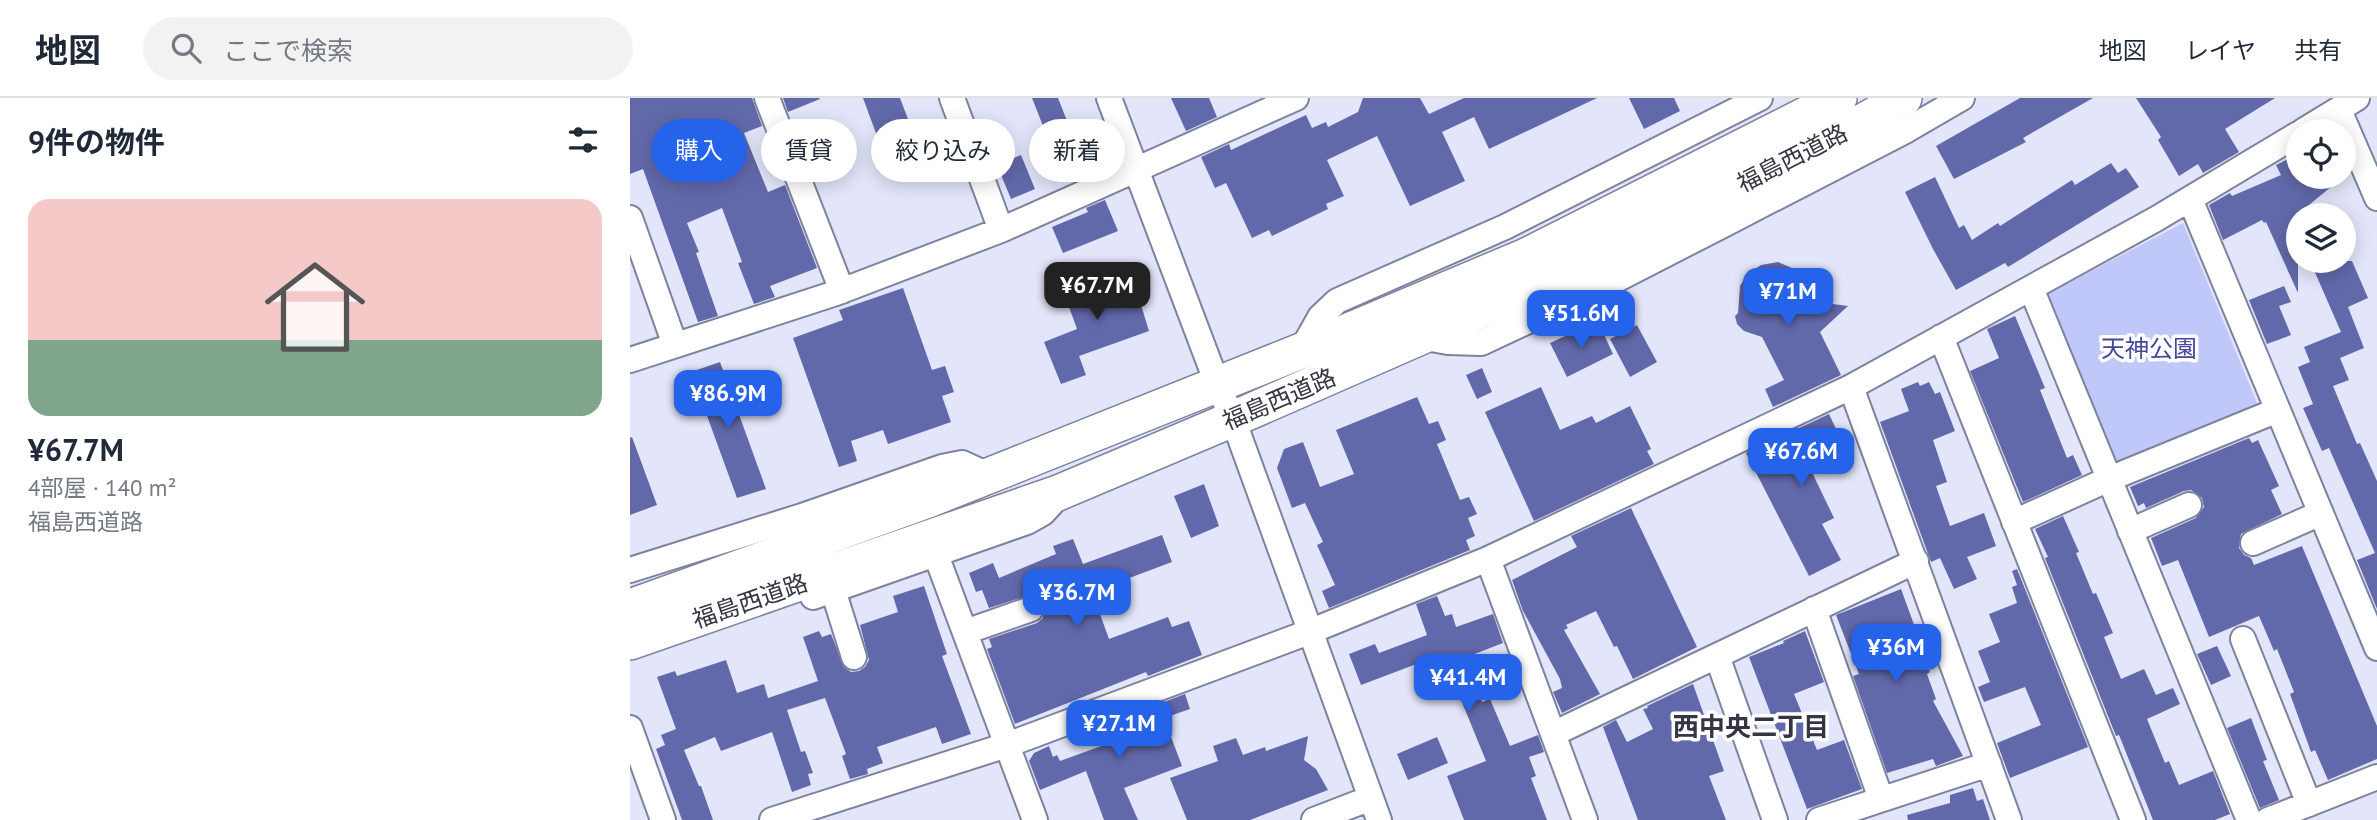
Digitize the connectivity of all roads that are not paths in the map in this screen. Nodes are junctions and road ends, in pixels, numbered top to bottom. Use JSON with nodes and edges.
{"nodes":[{"id":1,"x":767,"y":98,"type":"edge"},
{"id":2,"x":952,"y":98,"type":"edge"},
{"id":3,"x":1109,"y":98,"type":"edge"},
{"id":4,"x":1296,"y":98,"type":"edge"},
{"id":5,"x":1760,"y":98,"type":"edge"},
{"id":6,"x":1839,"y":98,"type":"edge"},
{"id":7,"x":1904,"y":98,"type":"edge"},
{"id":8,"x":1962,"y":98,"type":"edge"},
{"id":9,"x":2348,"y":104,"type":"edge"},
{"id":10,"x":2323,"y":119,"type":"edge"},
{"id":11,"x":2286,"y":141,"type":"edge"},
{"id":12,"x":1136,"y":172,"type":"junction"},
{"id":13,"x":2377,"y":198,"type":"edge"},
{"id":14,"x":2190,"y":199,"type":"junction"},
{"id":15,"x":630,"y":218,"type":"edge"},
{"id":16,"x":1001,"y":230,"type":"junction"},
{"id":17,"x":2031,"y":288,"type":"junction"},
{"id":18,"x":842,"y":291,"type":"junction"},
{"id":19,"x":1420,"y":337,"type":"junction"},
{"id":20,"x":1941,"y":337,"type":"junction"},
{"id":21,"x":675,"y":345,"type":"junction"},
{"id":22,"x":1301,"y":351,"type":"junction"},
{"id":23,"x":630,"y":360,"type":"edge"},
{"id":24,"x":1218,"y":386,"type":"junction"},
{"id":25,"x":1851,"y":387,"type":"junction"},
{"id":26,"x":2278,"y":410,"type":"junction"},
{"id":27,"x":1233,"y":419,"type":"junction"},
{"id":28,"x":990,"y":476,"type":"junction"},
{"id":29,"x":2109,"y":479,"type":"junction"},
{"id":30,"x":1064,"y":491,"type":"junction"},
{"id":31,"x":2189,"y":505,"type":"dead end"},
{"id":32,"x":2321,"y":513,"type":"junction"},
{"id":33,"x":2014,"y":522,"type":"junction"},
{"id":34,"x":2130,"y":531,"type":"junction"},
{"id":35,"x":2253,"y":543,"type":"dead end"},
{"id":36,"x":936,"y":555,"type":"junction"},
{"id":37,"x":1488,"y":559,"type":"junction"},
{"id":38,"x":1916,"y":561,"type":"junction"},
{"id":39,"x":630,"y":570,"type":"edge"},
{"id":40,"x":833,"y":590,"type":"junction"},
{"id":41,"x":2368,"y":602,"type":"edge"},
{"id":42,"x":1031,"y":609,"type":"dead end"},
{"id":43,"x":1814,"y":609,"type":"junction"},
{"id":44,"x":965,"y":632,"type":"junction"},
{"id":45,"x":1309,"y":632,"type":"junction"},
{"id":46,"x":632,"y":637,"type":"edge"},
{"id":47,"x":2243,"y":639,"type":"dead end"},
{"id":48,"x":2377,"y":648,"type":"edge"},
{"id":49,"x":1717,"y":656,"type":"junction"},
{"id":50,"x":854,"y":657,"type":"dead end"},
{"id":51,"x":630,"y":728,"type":"edge"},
{"id":52,"x":1553,"y":734,"type":"junction"},
{"id":53,"x":1007,"y":745,"type":"junction"},
{"id":54,"x":1989,"y":764,"type":"junction"},
{"id":55,"x":2377,"y":777,"type":"edge"},
{"id":56,"x":1881,"y":799,"type":"junction"},
{"id":57,"x":2309,"y":804,"type":"junction"},
{"id":58,"x":1375,"y":809,"type":"edge"},
{"id":59,"x":663,"y":820,"type":"edge"},
{"id":60,"x":772,"y":820,"type":"edge"},
{"id":61,"x":1035,"y":820,"type":"edge"},
{"id":62,"x":1314,"y":820,"type":"edge"},
{"id":63,"x":1585,"y":820,"type":"edge"},
{"id":64,"x":1775,"y":820,"type":"edge"},
{"id":65,"x":1819,"y":820,"type":"edge"},
{"id":66,"x":2010,"y":820,"type":"edge"},
{"id":67,"x":2133,"y":820,"type":"edge"},
{"id":68,"x":2249,"y":820,"type":"edge"},
{"id":69,"x":2268,"y":820,"type":"edge"}],
"edges":[{"from":1,"to":18,"type":"street"},
{"from":2,"to":16,"type":"street"},
{"from":3,"to":12,"type":"street"},
{"from":4,"to":12,"type":"street"},
{"from":5,"to":22,"type":"street"},
{"from":6,"to":22,"type":"highway","name":"福島西道路"},
{"from":7,"to":19,"type":"highway","name":"福島西道路"},
{"from":8,"to":19,"type":"street"},
{"from":9,"to":10,"type":"street"},
{"from":9,"to":13,"type":"street"},
{"from":11,"to":14,"type":"street"},
{"from":12,"to":16,"type":"street"},
{"from":12,"to":24,"type":"street"},
{"from":14,"to":17,"type":"street"},
{"from":14,"to":26,"type":"street"},
{"from":15,"to":21,"type":"street"},
{"from":16,"to":18,"type":"street"},
{"from":17,"to":20,"type":"street"},
{"from":17,"to":29,"type":"street"},
{"from":18,"to":21,"type":"street"},
{"from":19,"to":27,"type":"highway","name":"福島西道路"},
{"from":20,"to":25,"type":"street"},
{"from":20,"to":33,"type":"street"},
{"from":21,"to":23,"type":"street"},
{"from":22,"to":24,"type":"highway","name":"福島西道路"},
{"from":24,"to":27,"type":"street"},
{"from":24,"to":28,"type":"highway","name":"福島西道路"},
{"from":25,"to":37,"type":"street"},
{"from":25,"to":38,"type":"street"},
{"from":26,"to":29,"type":"street"},
{"from":26,"to":32,"type":"street"},
{"from":27,"to":30,"type":"highway","name":"福島西道路"},
{"from":27,"to":45,"type":"street"},
{"from":28,"to":39,"type":"street"},
{"from":28,"to":46,"type":"highway","name":"福島西道路"},
{"from":29,"to":33,"type":"street"},
{"from":29,"to":34,"type":"street"},
{"from":30,"to":36,"type":"street"},
{"from":30,"to":46,"type":"highway","name":"福島西道路"},
{"from":31,"to":34,"type":"street"},
{"from":32,"to":35,"type":"street"},
{"from":32,"to":41,"type":"street"},
{"from":33,"to":67,"type":"street"},
{"from":34,"to":68,"type":"street"},
{"from":36,"to":40,"type":"street"},
{"from":36,"to":44,"type":"street"},
{"from":37,"to":45,"type":"street"},
{"from":37,"to":52,"type":"street"},
{"from":38,"to":43,"type":"street"},
{"from":38,"to":54,"type":"street"},
{"from":40,"to":46,"type":"street"},
{"from":40,"to":50,"type":"street"},
{"from":41,"to":48,"type":"street"},
{"from":42,"to":44,"type":"street"},
{"from":43,"to":49,"type":"street"},
{"from":43,"to":56,"type":"street"},
{"from":44,"to":53,"type":"street"},
{"from":45,"to":53,"type":"street"},
{"from":45,"to":58,"type":"street"},
{"from":47,"to":57,"type":"street"},
{"from":49,"to":52,"type":"street"},
{"from":49,"to":64,"type":"street"},
{"from":51,"to":59,"type":"street"},
{"from":52,"to":63,"type":"street"},
{"from":53,"to":60,"type":"street"},
{"from":53,"to":61,"type":"street"},
{"from":54,"to":56,"type":"street"},
{"from":54,"to":66,"type":"street"},
{"from":55,"to":57,"type":"street"},
{"from":56,"to":65,"type":"street"},
{"from":57,"to":69,"type":"street"},
{"from":58,"to":62,"type":"street"}]}
